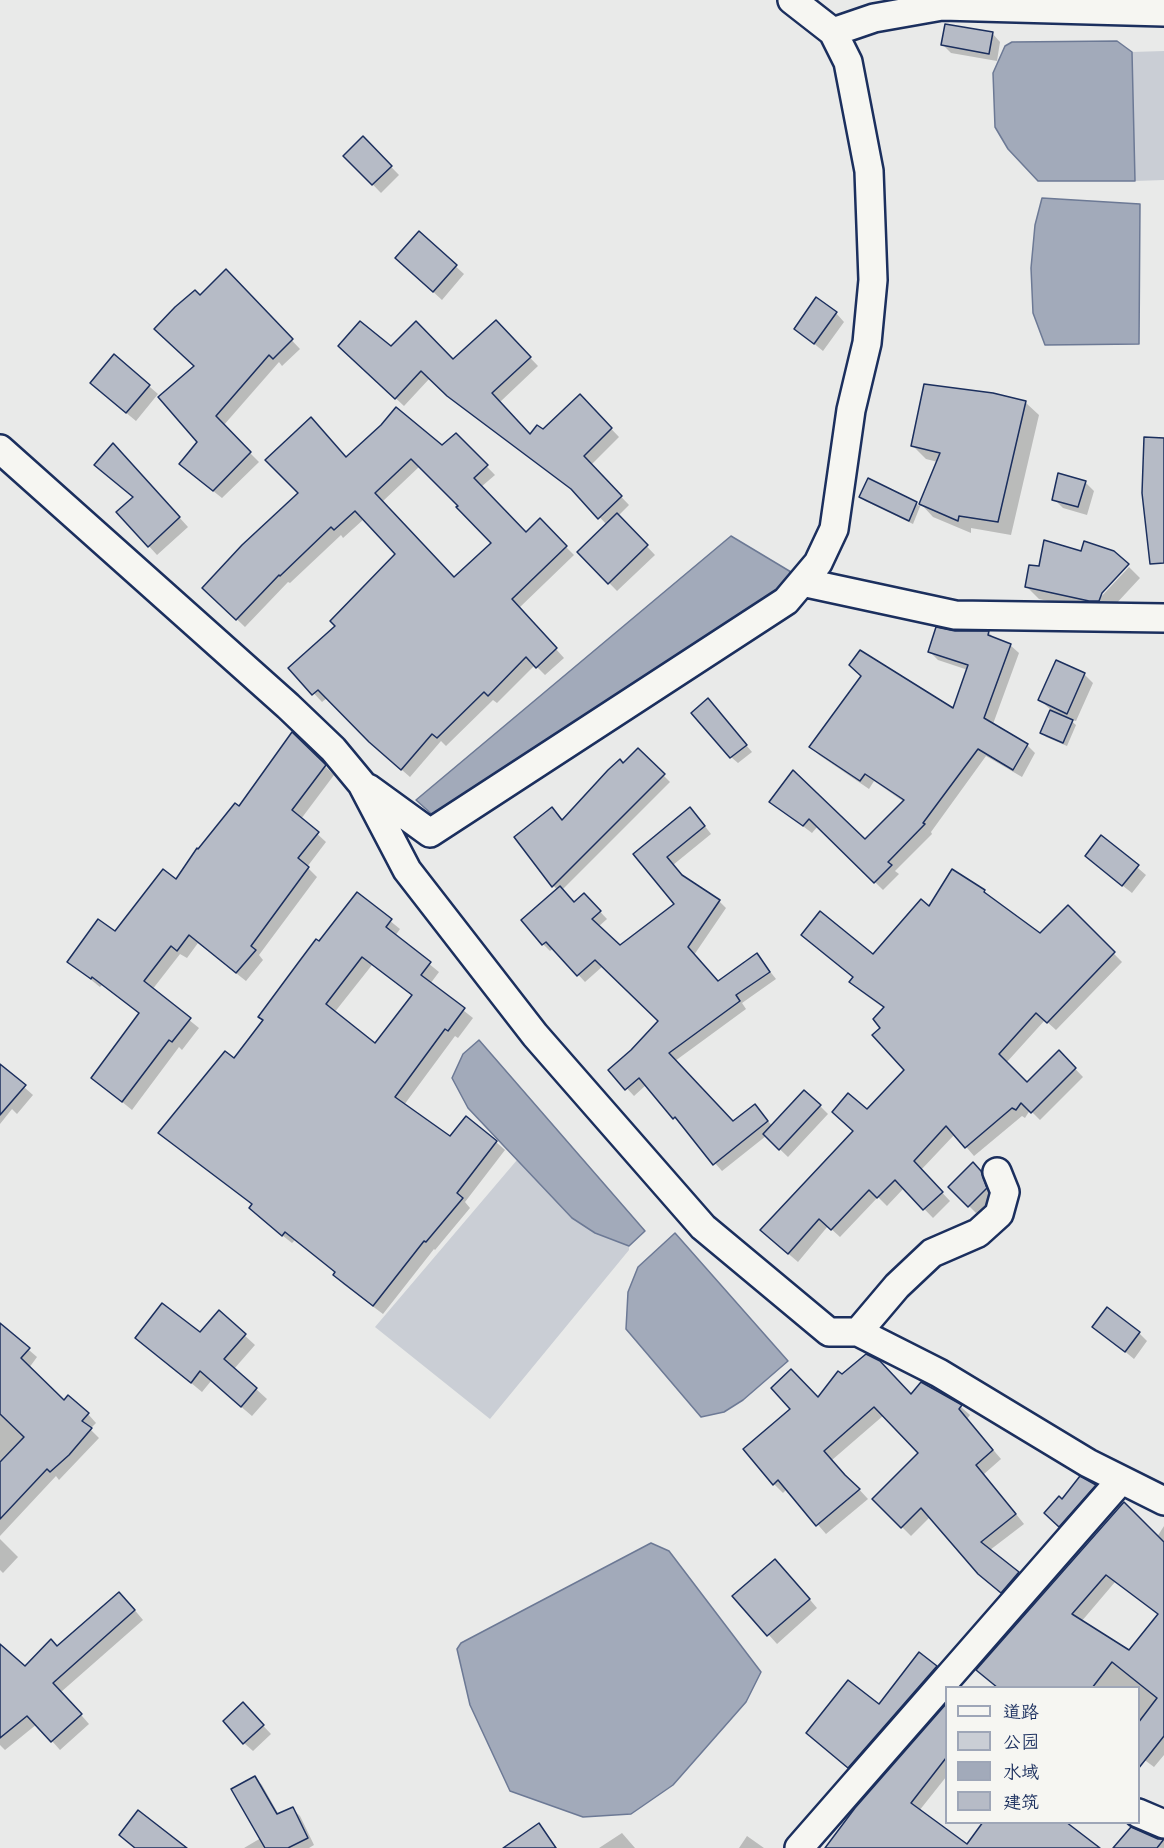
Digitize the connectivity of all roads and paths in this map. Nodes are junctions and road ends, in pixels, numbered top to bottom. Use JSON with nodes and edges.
{"nodes":[{"id":1,"x":792,"y":0,"type":"edge"},
{"id":2,"x":1164,"y":12,"type":"edge"},
{"id":3,"x":833,"y":32,"type":"junction"},
{"id":4,"x":0,"y":448,"type":"edge"},
{"id":5,"x":802,"y":582,"type":"junction"},
{"id":6,"x":1164,"y":618,"type":"edge"},
{"id":7,"x":362,"y":784,"type":"junction"},
{"id":8,"x":997,"y":1172,"type":"dead end"},
{"id":9,"x":858,"y":1332,"type":"junction"},
{"id":10,"x":1121,"y":1480,"type":"junction"},
{"id":11,"x":1164,"y":1501,"type":"edge"},
{"id":12,"x":953,"y":1683,"type":"edge"},
{"id":13,"x":945,"y":1692,"type":"edge"},
{"id":14,"x":1140,"y":1814,"type":"edge"},
{"id":15,"x":1164,"y":1824,"type":"edge"},
{"id":16,"x":799,"y":1848,"type":"edge"}],
"edges":[{"from":1,"to":3,"type":"street"},
{"from":2,"to":3,"type":"street"},
{"from":3,"to":5,"type":"street"},
{"from":4,"to":7,"type":"street"},
{"from":5,"to":6,"type":"street"},
{"from":5,"to":7,"type":"street"},
{"from":7,"to":9,"type":"street"},
{"from":8,"to":9,"type":"street"},
{"from":9,"to":10,"type":"street"},
{"from":10,"to":11,"type":"street"},
{"from":10,"to":12,"type":"street"},
{"from":13,"to":16,"type":"street"},
{"from":14,"to":15,"type":"street"}]}
